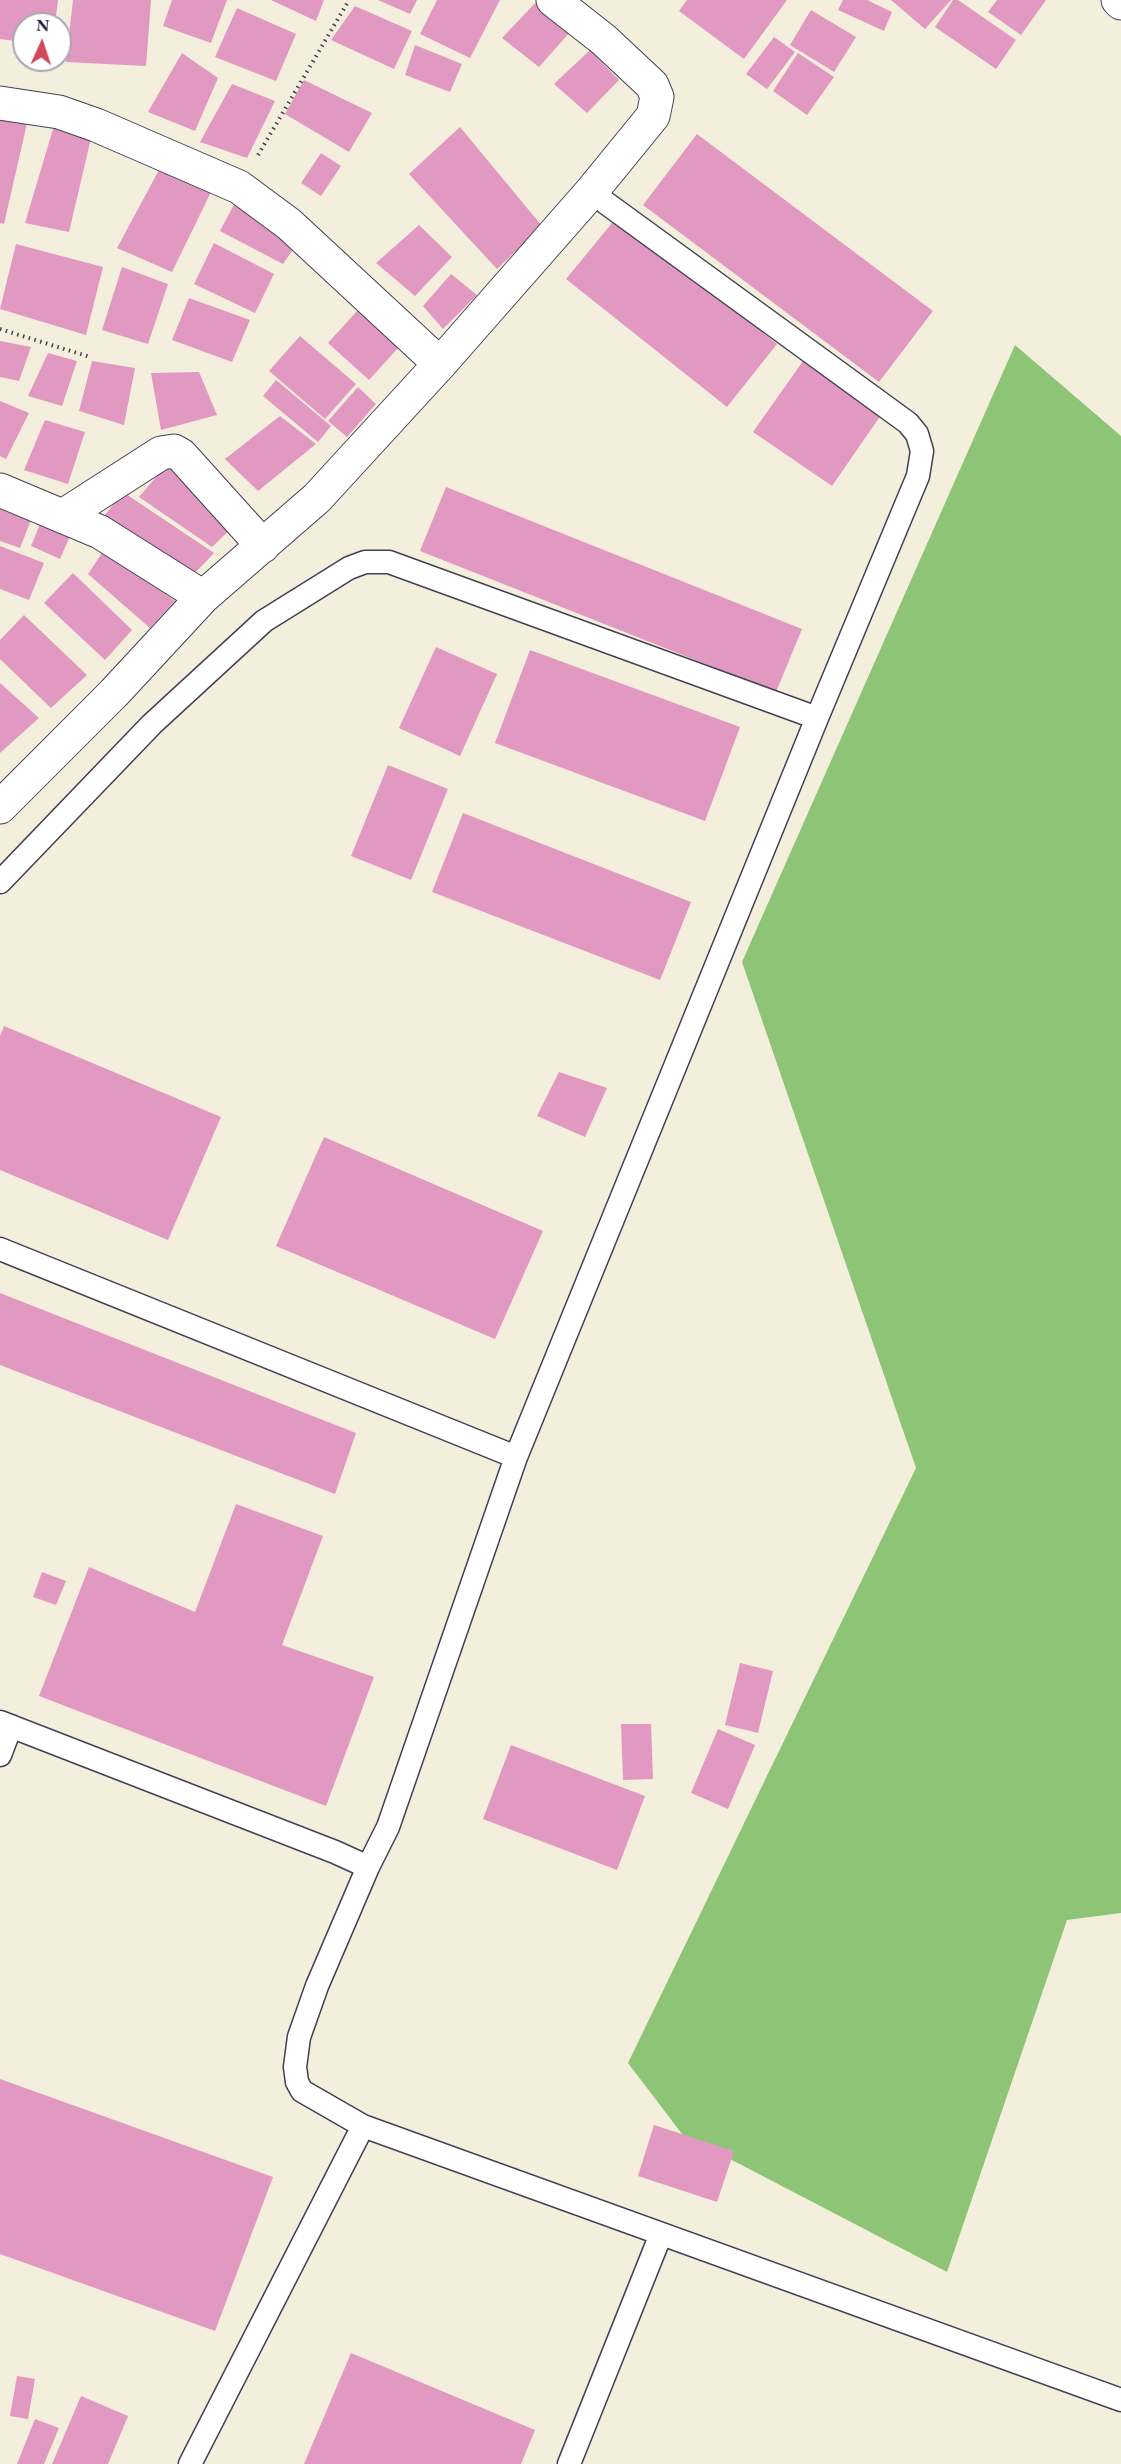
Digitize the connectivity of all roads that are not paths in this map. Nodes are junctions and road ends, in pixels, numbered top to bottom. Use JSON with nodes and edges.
{"nodes":[{"id":1,"x":553,"y":0,"type":"edge"},
{"id":2,"x":0,"y":103,"type":"edge"},
{"id":3,"x":599,"y":197,"type":"junction"},
{"id":4,"x":440,"y":364,"type":"junction"},
{"id":5,"x":0,"y":490,"type":"edge"},
{"id":6,"x":63,"y":516,"type":"junction"},
{"id":7,"x":263,"y":546,"type":"junction"},
{"id":8,"x":203,"y":597,"type":"junction"},
{"id":9,"x":817,"y":718,"type":"junction"},
{"id":10,"x":0,"y":807,"type":"edge"},
{"id":11,"x":0,"y":882,"type":"edge"},
{"id":12,"x":0,"y":1249,"type":"edge"},
{"id":13,"x":516,"y":1457,"type":"junction"},
{"id":14,"x":6,"y":1724,"type":"edge"},
{"id":15,"x":0,"y":1755,"type":"edge"},
{"id":16,"x":368,"y":1867,"type":"junction"},
{"id":17,"x":363,"y":2126,"type":"junction"},
{"id":18,"x":661,"y":2234,"type":"junction"},
{"id":19,"x":1121,"y":2400,"type":"edge"},
{"id":20,"x":190,"y":2464,"type":"edge"},
{"id":21,"x":569,"y":2464,"type":"edge"}],
"edges":[{"from":1,"to":3,"type":"street"},
{"from":2,"to":4,"type":"street"},
{"from":3,"to":4,"type":"street"},
{"from":3,"to":9,"type":"lane"},
{"from":4,"to":7,"type":"street"},
{"from":5,"to":6,"type":"street"},
{"from":6,"to":7,"type":"street"},
{"from":6,"to":8,"type":"street"},
{"from":7,"to":8,"type":"street"},
{"from":8,"to":10,"type":"street"},
{"from":9,"to":11,"type":"lane"},
{"from":9,"to":13,"type":"lane"},
{"from":12,"to":13,"type":"lane"},
{"from":13,"to":16,"type":"lane"},
{"from":14,"to":15,"type":"lane"},
{"from":14,"to":16,"type":"lane"},
{"from":16,"to":17,"type":"lane"},
{"from":17,"to":18,"type":"lane"},
{"from":17,"to":20,"type":"lane"},
{"from":18,"to":19,"type":"lane"},
{"from":18,"to":21,"type":"lane"}]}
